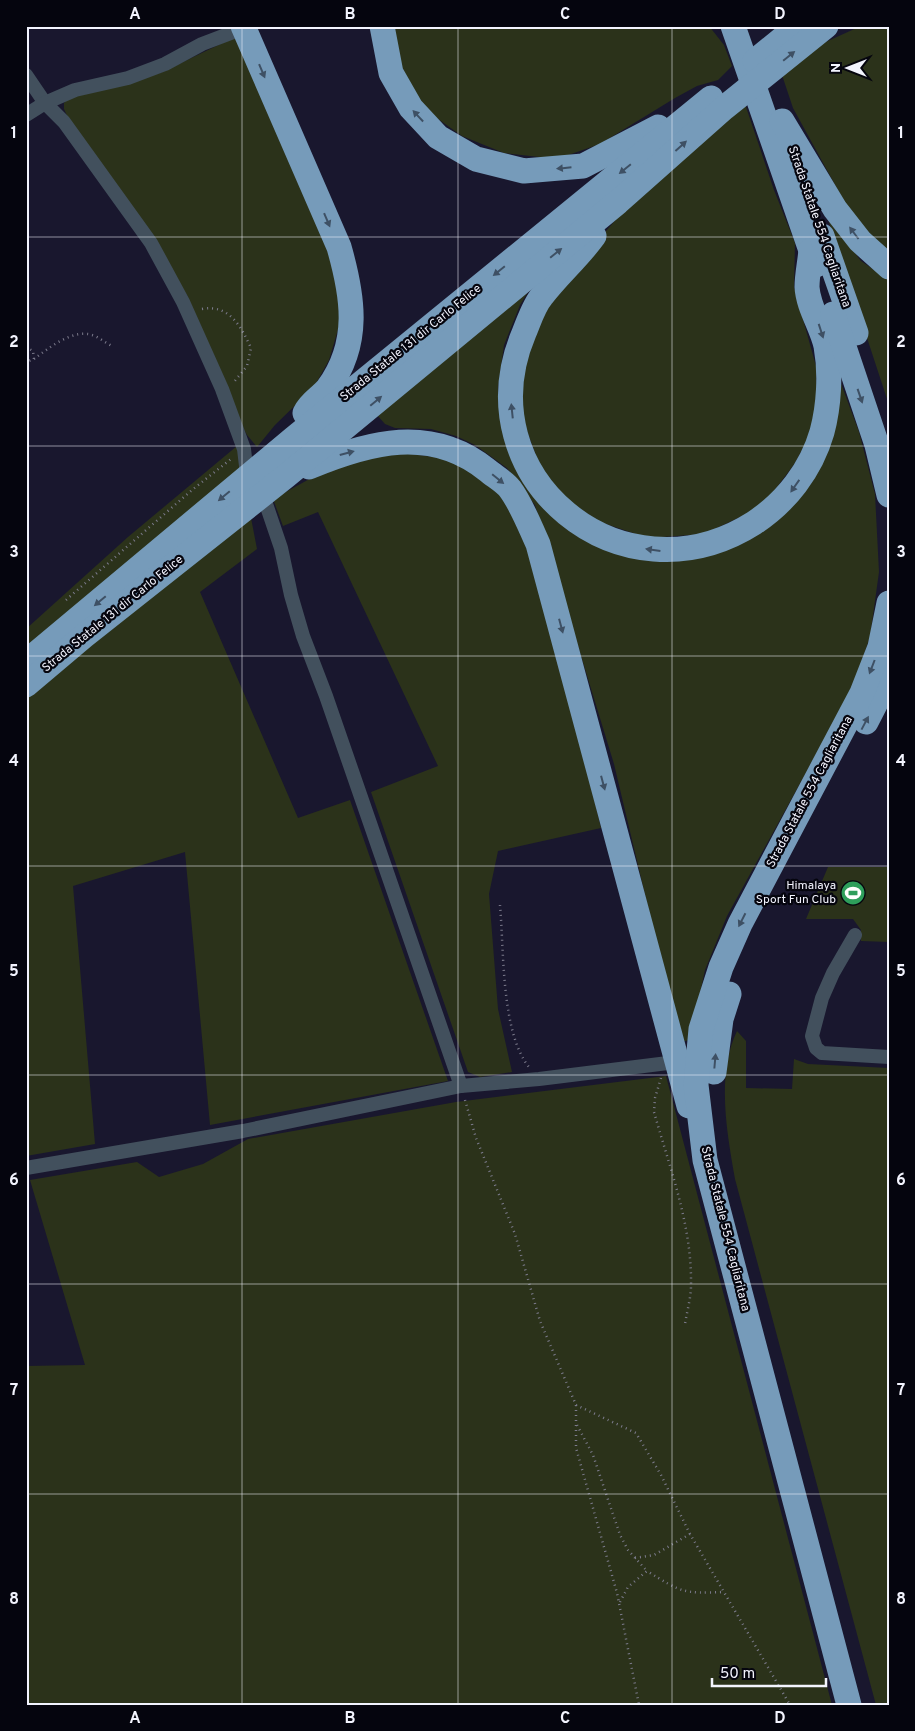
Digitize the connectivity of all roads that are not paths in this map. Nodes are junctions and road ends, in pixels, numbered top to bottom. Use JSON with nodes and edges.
{"nodes":[{"id":1,"x":382,"y":26,"type":"edge"},
{"id":2,"x":733,"y":26,"type":"edge"},
{"id":3,"x":750,"y":26,"type":"edge"},
{"id":4,"x":243,"y":27,"type":"edge"},
{"id":5,"x":819,"y":28,"type":"edge"},
{"id":6,"x":26,"y":75,"type":"edge"},
{"id":7,"x":720,"y":101,"type":"junction"},
{"id":8,"x":45,"y":103,"type":"junction"},
{"id":9,"x":26,"y":115,"type":"edge"},
{"id":10,"x":782,"y":121,"type":"junction"},
{"id":11,"x":618,"y":202,"type":"junction"},
{"id":12,"x":811,"y":250,"type":"junction"},
{"id":13,"x":889,"y":267,"type":"edge"},
{"id":14,"x":889,"y":427,"type":"edge"},
{"id":15,"x":294,"y":438,"type":"junction"},
{"id":16,"x":246,"y":466,"type":"dead end"},
{"id":17,"x":286,"y":476,"type":"junction"},
{"id":18,"x":889,"y":495,"type":"edge"},
{"id":19,"x":265,"y":502,"type":"dead end"},
{"id":20,"x":889,"y":603,"type":"edge"},
{"id":21,"x":26,"y":662,"type":"edge"},
{"id":22,"x":887,"y":679,"type":"edge"},
{"id":23,"x":26,"y":686,"type":"edge"},
{"id":24,"x":855,"y":935,"type":"dead end"},
{"id":25,"x":889,"y":1057,"type":"edge"},
{"id":26,"x":672,"y":1063,"type":"junction"},
{"id":27,"x":461,"y":1086,"type":"junction"},
{"id":28,"x":705,"y":1160,"type":"junction"},
{"id":29,"x":26,"y":1168,"type":"edge"},
{"id":30,"x":848,"y":1705,"type":"edge"},
{"id":31,"x":863,"y":1705,"type":"edge"}],
"edges":[{"from":7,"to":1,"type":"highway","one_way":true},
{"from":2,"to":12,"type":"highway","name":"Strada Statale 554 Cagliaritana"},
{"from":3,"to":10,"type":"highway","name":"Strada Statale 554 Cagliaritana"},
{"from":4,"to":8,"type":"street"},
{"from":4,"to":15,"type":"highway","one_way":true},
{"from":5,"to":7,"type":"highway","name":"Strada Statale 131 dir Carlo Felice"},
{"from":6,"to":8,"type":"street"},
{"from":11,"to":7,"type":"highway","one_way":true},
{"from":7,"to":15,"type":"highway","name":"Strada Statale 131 dir Carlo Felice","one_way":true},
{"from":8,"to":9,"type":"street"},
{"from":8,"to":16,"type":"street"},
{"from":13,"to":10,"type":"highway","one_way":true},
{"from":10,"to":14,"type":"highway","name":"Strada Statale 554 Cagliaritana"},
{"from":12,"to":11,"type":"highway","one_way":true},
{"from":17,"to":11,"type":"highway","name":"Strada Statale 131 dir Carlo Felice","one_way":true},
{"from":12,"to":18,"type":"highway","name":"Strada Statale 554 Cagliaritana","one_way":true},
{"from":15,"to":21,"type":"highway","name":"Strada Statale 131 dir Carlo Felice","one_way":true},
{"from":17,"to":23,"type":"highway","name":"Strada Statale 131 dir Carlo Felice"},
{"from":17,"to":26,"type":"highway","one_way":true},
{"from":19,"to":27,"type":"street"},
{"from":20,"to":28,"type":"highway","name":"Strada Statale 554 Cagliaritana","one_way":true},
{"from":31,"to":22,"type":"highway","name":"Strada Statale 554 Cagliaritana","one_way":true},
{"from":24,"to":25,"type":"street"},
{"from":26,"to":27,"type":"street"},
{"from":26,"to":28,"type":"highway"},
{"from":27,"to":29,"type":"street"},
{"from":28,"to":30,"type":"highway","name":"Strada Statale 554 Cagliaritana"}]}
